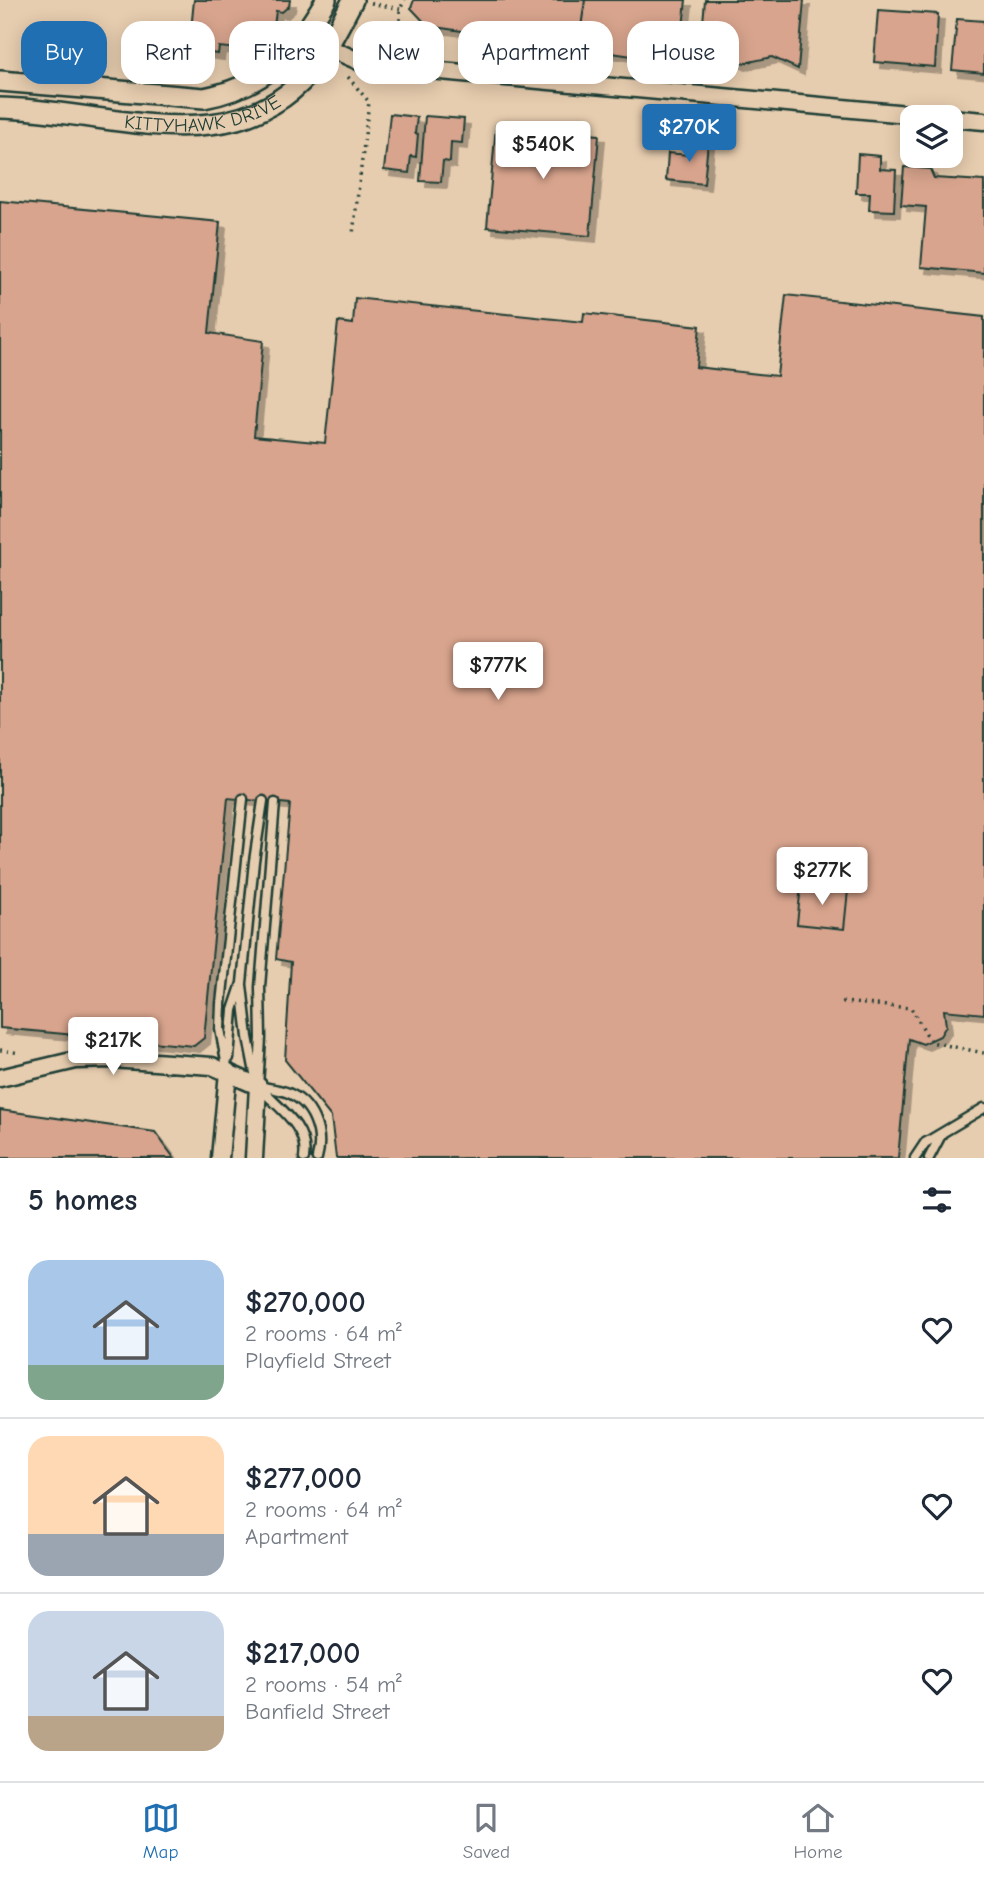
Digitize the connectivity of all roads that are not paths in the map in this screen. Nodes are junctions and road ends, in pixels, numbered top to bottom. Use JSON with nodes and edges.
{"nodes":[{"id":1,"x":326,"y":0,"type":"edge"},
{"id":2,"x":360,"y":1,"type":"edge"},
{"id":3,"x":339,"y":30,"type":"edge"},
{"id":4,"x":339,"y":52,"type":"edge"},
{"id":5,"x":0,"y":81,"type":"edge"},
{"id":6,"x":297,"y":84,"type":"edge"},
{"id":7,"x":0,"y":108,"type":"edge"},
{"id":8,"x":900,"y":113,"type":"edge"},
{"id":9,"x":963,"y":119,"type":"edge"},
{"id":10,"x":984,"y":121,"type":"edge"},
{"id":11,"x":243,"y":799,"type":"dead end"},
{"id":12,"x":263,"y":802,"type":"dead end"},
{"id":13,"x":275,"y":803,"type":"dead end"},
{"id":14,"x":242,"y":983,"type":"junction"},
{"id":15,"x":228,"y":1072,"type":"junction"},
{"id":16,"x":0,"y":1078,"type":"edge"},
{"id":17,"x":258,"y":1086,"type":"junction"},
{"id":18,"x":984,"y":1108,"type":"edge"},
{"id":19,"x":941,"y":1135,"type":"junction"},
{"id":20,"x":220,"y":1158,"type":"edge"},
{"id":21,"x":254,"y":1158,"type":"edge"},
{"id":22,"x":304,"y":1158,"type":"edge"},
{"id":23,"x":317,"y":1158,"type":"edge"},
{"id":24,"x":915,"y":1158,"type":"edge"},
{"id":25,"x":929,"y":1158,"type":"edge"}],
"edges":[{"from":1,"to":5,"type":"street","name":"KITTYHAWK DRIVE"},
{"from":2,"to":3,"type":"street","name":"KITTYHAWK DRIVE"},
{"from":4,"to":8,"type":"street"},
{"from":6,"to":7,"type":"street","name":"KITTYHAWK DRIVE"},
{"from":9,"to":10,"type":"street"},
{"from":11,"to":15,"type":"lane"},
{"from":12,"to":14,"type":"lane"},
{"from":13,"to":17,"type":"lane"},
{"from":14,"to":15,"type":"lane"},
{"from":14,"to":17,"type":"lane"},
{"from":15,"to":16,"type":"street"},
{"from":15,"to":17,"type":"street"},
{"from":15,"to":20,"type":"street"},
{"from":17,"to":21,"type":"street"},
{"from":17,"to":22,"type":"lane"},
{"from":17,"to":23,"type":"lane"},
{"from":18,"to":19,"type":"lane"},
{"from":19,"to":24,"type":"lane"},
{"from":19,"to":25,"type":"lane"}]}
